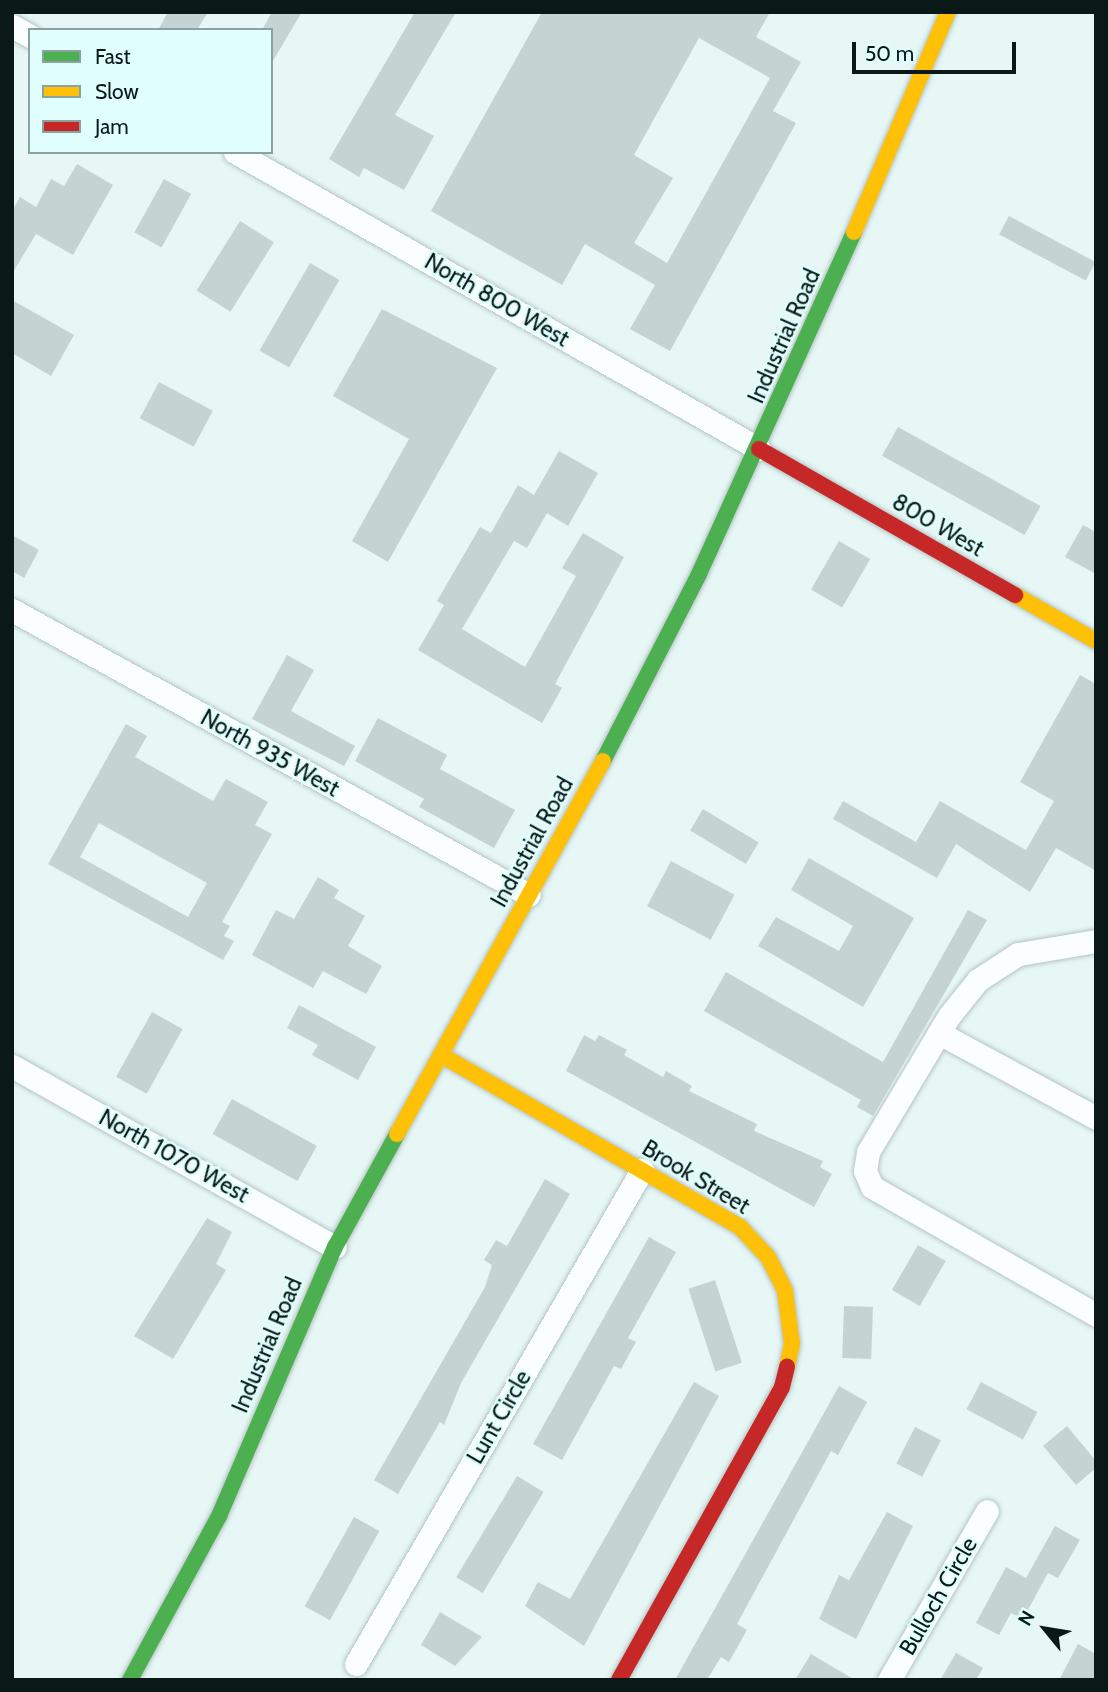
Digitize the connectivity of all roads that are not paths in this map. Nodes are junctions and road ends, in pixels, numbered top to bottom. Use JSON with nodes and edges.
{"nodes":[{"id":1,"x":948,"y":12,"type":"edge"},
{"id":2,"x":12,"y":26,"type":"edge"},
{"id":3,"x":28,"y":35,"type":"edge"},
{"id":4,"x":239,"y":154,"type":"edge"},
{"id":5,"x":759,"y":449,"type":"junction"},
{"id":6,"x":12,"y":610,"type":"edge"},
{"id":7,"x":1096,"y":640,"type":"edge"},
{"id":8,"x":529,"y":895,"type":"junction"},
{"id":9,"x":1096,"y":941,"type":"edge"},
{"id":10,"x":939,"y":1033,"type":"junction"},
{"id":11,"x":441,"y":1055,"type":"junction"},
{"id":12,"x":12,"y":1066,"type":"edge"},
{"id":13,"x":1096,"y":1118,"type":"edge"},
{"id":14,"x":642,"y":1170,"type":"junction"},
{"id":15,"x":335,"y":1247,"type":"junction"},
{"id":16,"x":1096,"y":1315,"type":"edge"},
{"id":17,"x":987,"y":1511,"type":"dead end"},
{"id":18,"x":356,"y":1664,"type":"dead end"},
{"id":19,"x":130,"y":1680,"type":"edge"},
{"id":20,"x":619,"y":1680,"type":"edge"},
{"id":21,"x":889,"y":1680,"type":"edge"}],
"edges":[{"from":1,"to":5,"type":"street","name":"Industrial Road"},
{"from":2,"to":3,"type":"street"},
{"from":4,"to":5,"type":"street","name":"North 800 West"},
{"from":5,"to":7,"type":"street","name":"800 West"},
{"from":5,"to":8,"type":"street","name":"Industrial Road"},
{"from":6,"to":8,"type":"street","name":"North 935 West"},
{"from":8,"to":11,"type":"street","name":"Industrial Road"},
{"from":9,"to":10,"type":"street"},
{"from":10,"to":13,"type":"street"},
{"from":10,"to":16,"type":"street"},
{"from":11,"to":14,"type":"street","name":"Brook Street"},
{"from":11,"to":15,"type":"street","name":"Industrial Road"},
{"from":12,"to":15,"type":"street","name":"North 1070 West"},
{"from":14,"to":18,"type":"street","name":"Lunt Circle"},
{"from":14,"to":20,"type":"street","name":"Brook Street"},
{"from":15,"to":19,"type":"street","name":"Industrial Road"},
{"from":17,"to":21,"type":"street","name":"Bulloch Circle"}]}
